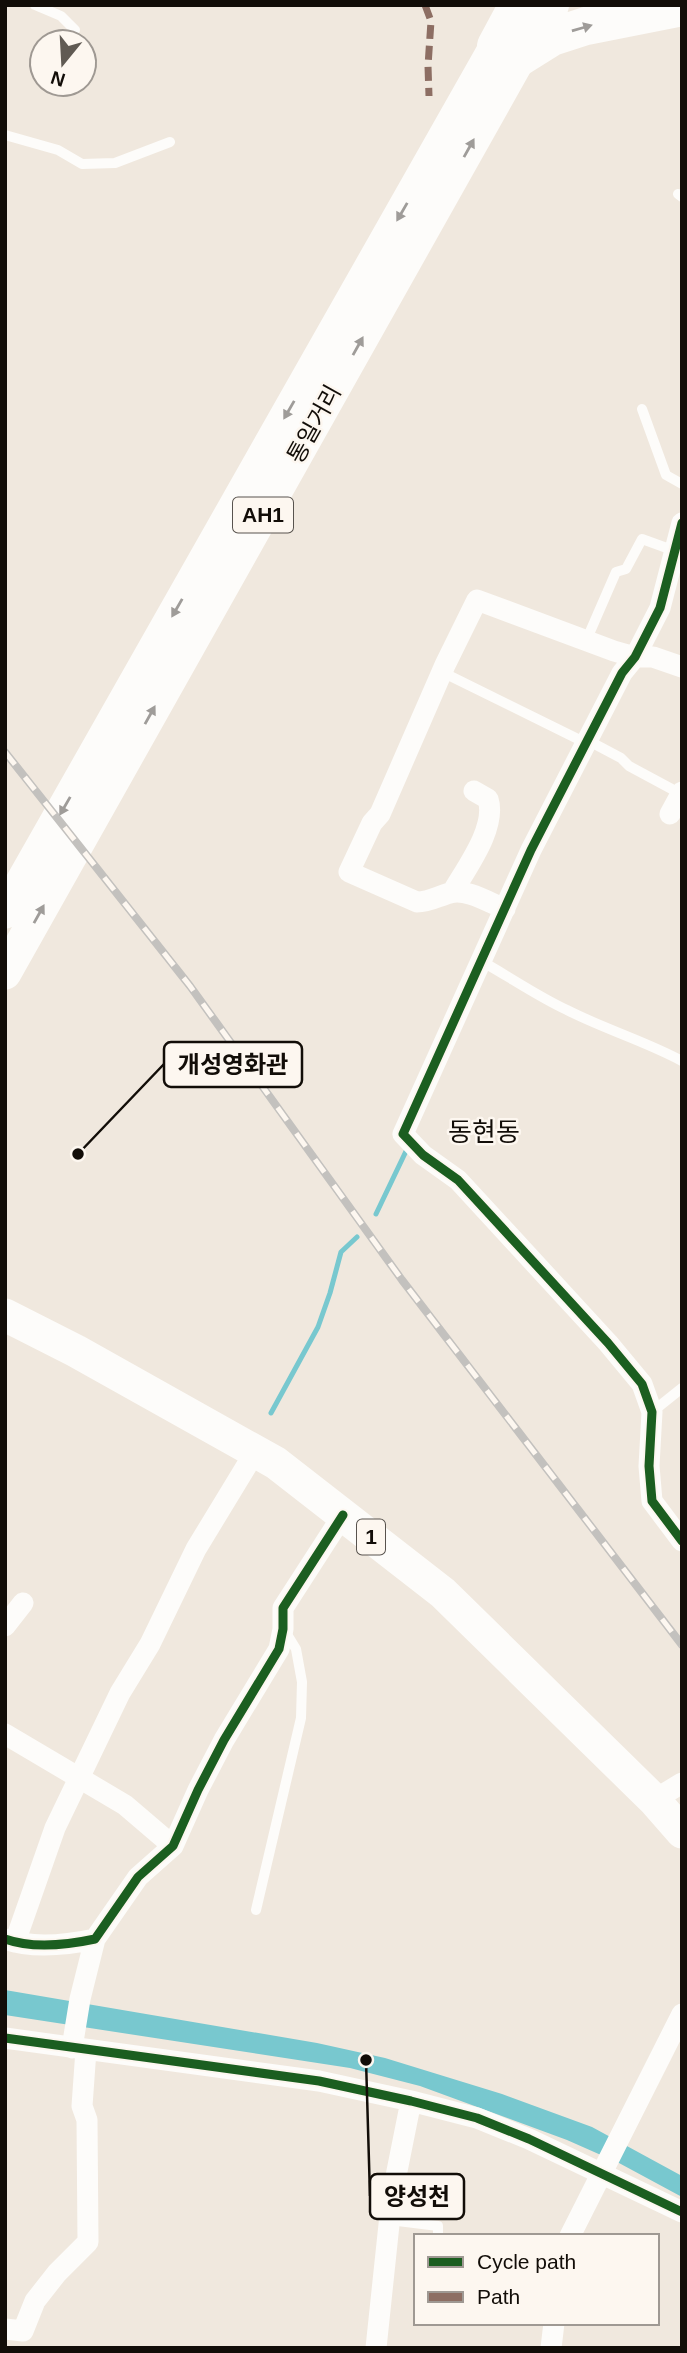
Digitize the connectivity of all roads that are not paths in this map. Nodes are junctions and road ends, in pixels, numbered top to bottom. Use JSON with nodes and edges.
{"nodes":[{"id":1,"x":35,"y":5,"type":"edge"},
{"id":2,"x":500,"y":5,"type":"edge"},
{"id":3,"x":518,"y":5,"type":"edge"},
{"id":4,"x":550,"y":5,"type":"edge"},
{"id":5,"x":682,"y":7,"type":"edge"},
{"id":6,"x":73,"y":28,"type":"edge"},
{"id":7,"x":508,"y":52,"type":"junction"},
{"id":8,"x":5,"y":135,"type":"edge"},
{"id":9,"x":170,"y":142,"type":"dead end"},
{"id":10,"x":642,"y":409,"type":"dead end"},
{"id":11,"x":682,"y":484,"type":"edge"},
{"id":12,"x":682,"y":523,"type":"edge"},
{"id":13,"x":675,"y":551,"type":"junction"},
{"id":14,"x":586,"y":640,"type":"junction"},
{"id":15,"x":642,"y":657,"type":"junction"},
{"id":16,"x":682,"y":667,"type":"edge"},
{"id":17,"x":442,"y":672,"type":"junction"},
{"id":18,"x":591,"y":743,"type":"junction"},
{"id":19,"x":474,"y":791,"type":"dead end"},
{"id":20,"x":681,"y":793,"type":"edge"},
{"id":21,"x":670,"y":814,"type":"dead end"},
{"id":22,"x":453,"y":891,"type":"junction"},
{"id":23,"x":505,"y":909,"type":"junction"},
{"id":24,"x":5,"y":912,"type":"edge"},
{"id":25,"x":485,"y":963,"type":"junction"},
{"id":26,"x":5,"y":973,"type":"edge"},
{"id":27,"x":682,"y":1061,"type":"edge"},
{"id":28,"x":5,"y":1315,"type":"edge"},
{"id":29,"x":682,"y":1388,"type":"edge"},
{"id":30,"x":652,"y":1412,"type":"junction"},
{"id":31,"x":255,"y":1452,"type":"junction"},
{"id":32,"x":343,"y":1515,"type":"junction"},
{"id":33,"x":682,"y":1541,"type":"edge"},
{"id":34,"x":23,"y":1603,"type":"dead end"},
{"id":35,"x":5,"y":1626,"type":"edge"},
{"id":36,"x":283,"y":1629,"type":"junction"},
{"id":37,"x":5,"y":1734,"type":"edge"},
{"id":38,"x":79,"y":1779,"type":"junction"},
{"id":39,"x":668,"y":1791,"type":"edge"},
{"id":40,"x":682,"y":1832,"type":"edge"},
{"id":41,"x":173,"y":1846,"type":"junction"},
{"id":42,"x":256,"y":1910,"type":"dead end"},
{"id":43,"x":95,"y":1939,"type":"junction"},
{"id":44,"x":10,"y":1941,"type":"edge"},
{"id":45,"x":682,"y":2014,"type":"edge"},
{"id":46,"x":5,"y":2038,"type":"edge"},
{"id":47,"x":77,"y":2046,"type":"junction"},
{"id":48,"x":411,"y":2101,"type":"junction"},
{"id":49,"x":604,"y":2169,"type":"junction"},
{"id":50,"x":682,"y":2212,"type":"edge"},
{"id":51,"x":390,"y":2220,"type":"junction"},
{"id":52,"x":438,"y":2234,"type":"edge"},
{"id":53,"x":571,"y":2234,"type":"edge"},
{"id":54,"x":554,"y":2325,"type":"edge"},
{"id":55,"x":5,"y":2329,"type":"edge"},
{"id":56,"x":376,"y":2348,"type":"edge"},
{"id":57,"x":551,"y":2348,"type":"edge"}],
"edges":[{"from":1,"to":6,"type":"lane"},
{"from":2,"to":7,"type":"highway"},
{"from":3,"to":7,"type":"highway","number":"AH1"},
{"from":4,"to":7,"type":"highway"},
{"from":7,"to":5,"type":"highway","number":"AH1","one_way":true},
{"from":7,"to":24,"type":"main road","name":"통일거리","number":"AH1","one_way":true},
{"from":26,"to":7,"type":"main road","name":"통일거리","number":"AH1","one_way":true},
{"from":8,"to":9,"type":"lane"},
{"from":10,"to":11,"type":"lane"},
{"from":12,"to":13,"type":"street"},
{"from":13,"to":14,"type":"lane"},
{"from":13,"to":15,"type":"street"},
{"from":14,"to":15,"type":"street"},
{"from":14,"to":17,"type":"street"},
{"from":15,"to":16,"type":"street"},
{"from":15,"to":18,"type":"street"},
{"from":17,"to":18,"type":"lane"},
{"from":17,"to":22,"type":"street"},
{"from":18,"to":20,"type":"lane"},
{"from":18,"to":23,"type":"street"},
{"from":19,"to":22,"type":"street"},
{"from":20,"to":21,"type":"street"},
{"from":22,"to":23,"type":"street"},
{"from":23,"to":25,"type":"street"},
{"from":25,"to":27,"type":"lane"},
{"from":25,"to":30,"type":"street"},
{"from":28,"to":31,"type":"main road","number":"1"},
{"from":29,"to":30,"type":"lane"},
{"from":30,"to":33,"type":"street"},
{"from":31,"to":32,"type":"main road","number":"1"},
{"from":31,"to":38,"type":"street"},
{"from":32,"to":36,"type":"street"},
{"from":32,"to":39,"type":"main road","number":"1"},
{"from":34,"to":35,"type":"street"},
{"from":36,"to":41,"type":"street"},
{"from":36,"to":42,"type":"lane"},
{"from":37,"to":38,"type":"street"},
{"from":38,"to":41,"type":"street"},
{"from":38,"to":44,"type":"street"},
{"from":39,"to":40,"type":"main road","number":"1"},
{"from":41,"to":43,"type":"street"},
{"from":43,"to":44,"type":"street"},
{"from":43,"to":47,"type":"street"},
{"from":45,"to":49,"type":"street"},
{"from":46,"to":47,"type":"street"},
{"from":47,"to":48,"type":"street"},
{"from":47,"to":55,"type":"street"},
{"from":48,"to":49,"type":"street"},
{"from":48,"to":51,"type":"street"},
{"from":49,"to":50,"type":"street"},
{"from":49,"to":53,"type":"street"},
{"from":51,"to":52,"type":"lane"},
{"from":51,"to":56,"type":"street"},
{"from":54,"to":57,"type":"street"}]}
